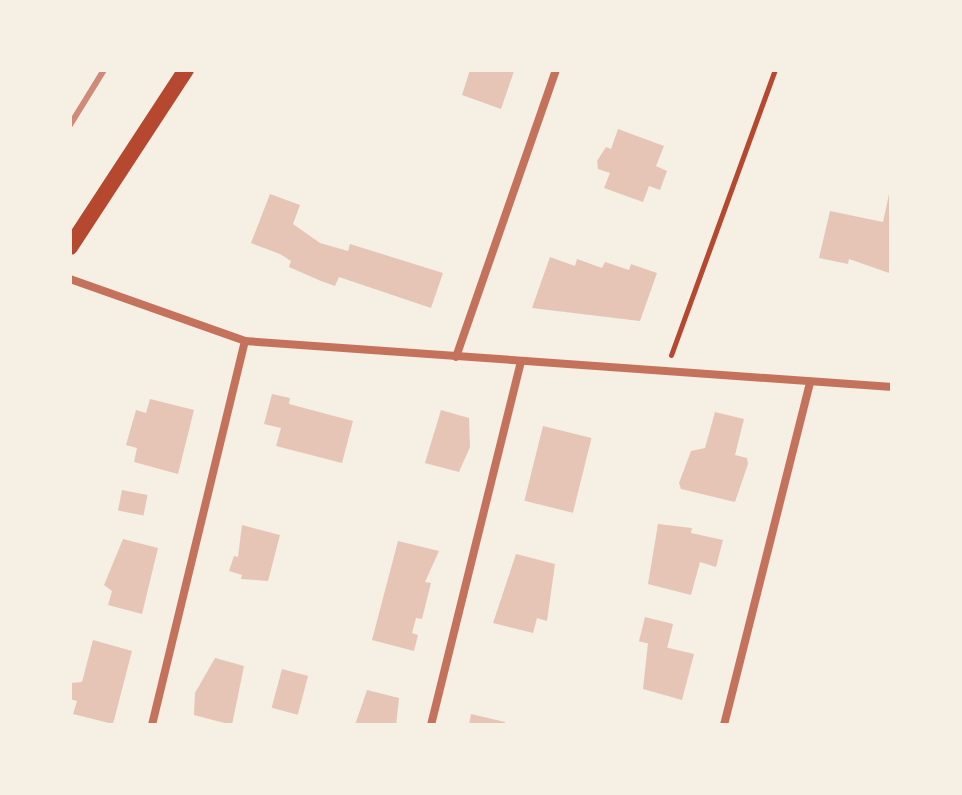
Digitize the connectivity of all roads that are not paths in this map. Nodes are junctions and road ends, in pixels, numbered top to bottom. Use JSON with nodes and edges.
{"nodes":[{"id":1,"x":186,"y":70,"type":"edge"},
{"id":2,"x":556,"y":70,"type":"edge"},
{"id":3,"x":70,"y":247,"type":"edge"},
{"id":4,"x":70,"y":279,"type":"edge"},
{"id":5,"x":245,"y":341,"type":"junction"},
{"id":6,"x":456,"y":357,"type":"junction"},
{"id":7,"x":521,"y":361,"type":"junction"},
{"id":8,"x":810,"y":382,"type":"junction"},
{"id":9,"x":892,"y":387,"type":"edge"},
{"id":10,"x":152,"y":725,"type":"edge"},
{"id":11,"x":431,"y":725,"type":"edge"},
{"id":12,"x":724,"y":725,"type":"edge"}],
"edges":[{"from":1,"to":3,"type":"main road"},
{"from":2,"to":6,"type":"street"},
{"from":4,"to":5,"type":"street"},
{"from":5,"to":6,"type":"street"},
{"from":5,"to":10,"type":"street"},
{"from":6,"to":7,"type":"street"},
{"from":7,"to":8,"type":"street"},
{"from":7,"to":11,"type":"street"},
{"from":8,"to":9,"type":"street"},
{"from":8,"to":12,"type":"street"}]}
